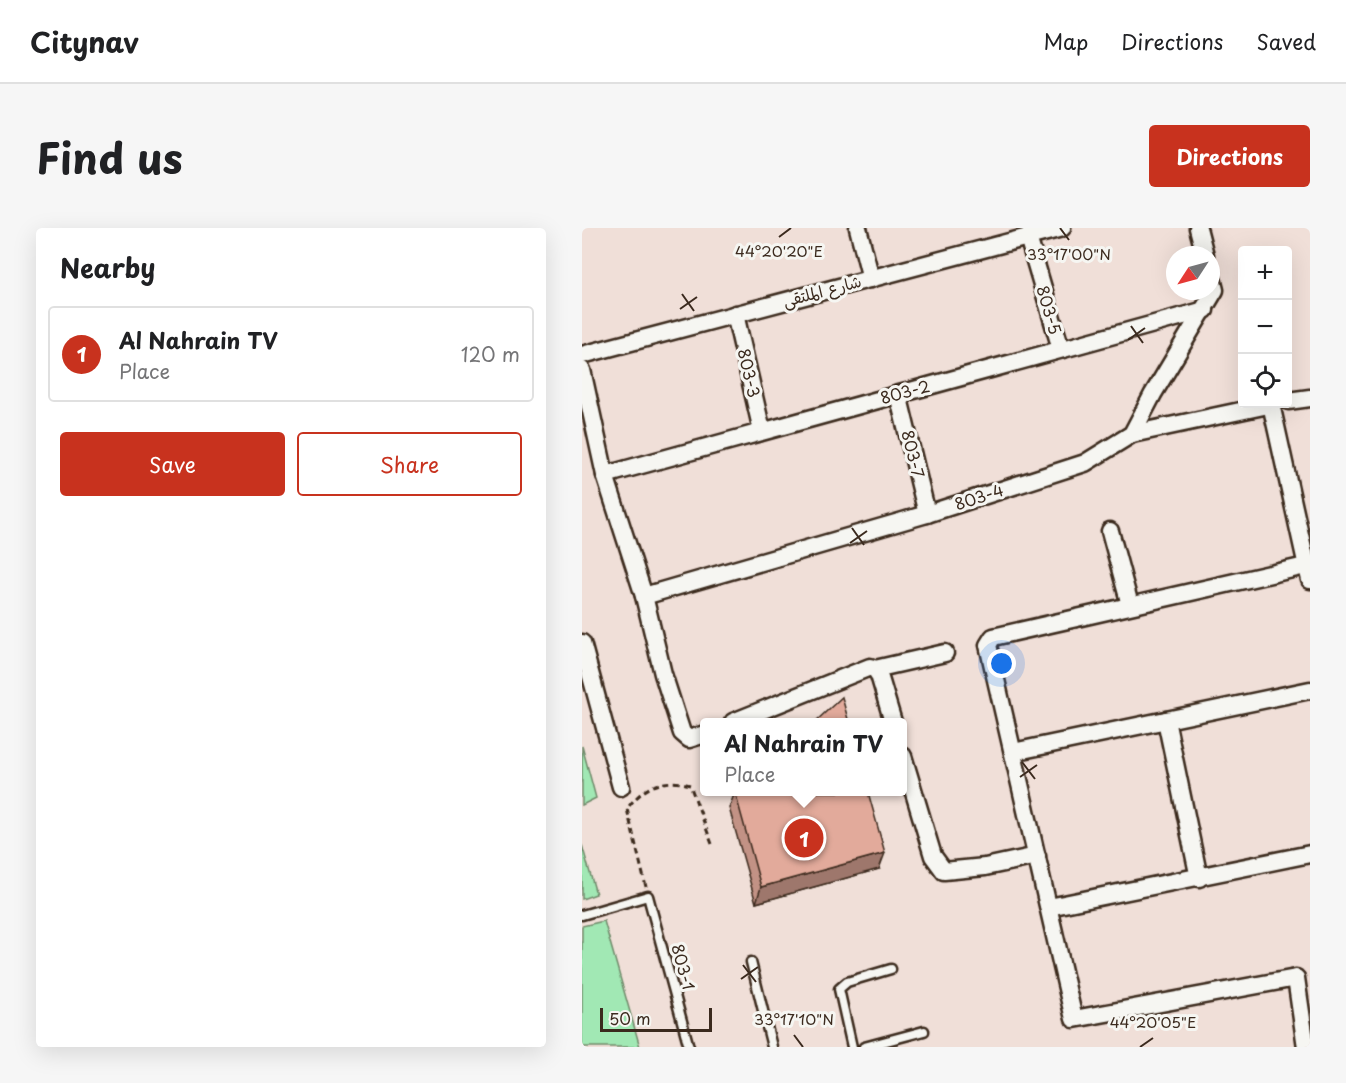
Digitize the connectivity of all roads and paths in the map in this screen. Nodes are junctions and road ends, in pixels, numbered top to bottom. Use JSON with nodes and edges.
{"nodes":[{"id":1,"x":858,"y":228,"type":"edge"},
{"id":2,"x":1062,"y":228,"type":"edge"},
{"id":3,"x":1198,"y":228,"type":"edge"},
{"id":4,"x":1028,"y":237,"type":"junction"},
{"id":5,"x":1203,"y":246,"type":"edge"},
{"id":6,"x":871,"y":279,"type":"junction"},
{"id":7,"x":1210,"y":300,"type":"edge"},
{"id":8,"x":1205,"y":310,"type":"junction"},
{"id":9,"x":735,"y":314,"type":"junction"},
{"id":10,"x":1061,"y":349,"type":"junction"},
{"id":11,"x":582,"y":355,"type":"edge"},
{"id":12,"x":582,"y":370,"type":"edge"},
{"id":13,"x":898,"y":394,"type":"junction"},
{"id":14,"x":1310,"y":398,"type":"edge"},
{"id":15,"x":1292,"y":400,"type":"edge"},
{"id":16,"x":1254,"y":408,"type":"edge"},
{"id":17,"x":1273,"y":408,"type":"edge"},
{"id":18,"x":762,"y":431,"type":"junction"},
{"id":19,"x":1132,"y":435,"type":"junction"},
{"id":20,"x":605,"y":475,"type":"junction"},
{"id":21,"x":927,"y":514,"type":"junction"},
{"id":22,"x":1110,"y":531,"type":"dead end"},
{"id":23,"x":1309,"y":570,"type":"edge"},
{"id":24,"x":644,"y":596,"type":"junction"},
{"id":25,"x":1130,"y":605,"type":"junction"},
{"id":26,"x":582,"y":643,"type":"edge"},
{"id":27,"x":945,"y":653,"type":"dead end"},
{"id":28,"x":875,"y":669,"type":"junction"},
{"id":29,"x":1310,"y":690,"type":"edge"},
{"id":30,"x":745,"y":718,"type":"edge"},
{"id":31,"x":891,"y":718,"type":"edge"},
{"id":32,"x":1166,"y":720,"type":"junction"},
{"id":33,"x":700,"y":736,"type":"edge"},
{"id":34,"x":1013,"y":752,"type":"junction"},
{"id":35,"x":907,"y":769,"type":"edge"},
{"id":36,"x":621,"y":787,"type":"dead end"},
{"id":37,"x":712,"y":844,"type":"dead end"},
{"id":38,"x":1310,"y":854,"type":"edge"},
{"id":39,"x":1037,"y":856,"type":"junction"},
{"id":40,"x":1199,"y":878,"type":"junction"},
{"id":41,"x":648,"y":896,"type":"junction"},
{"id":42,"x":1048,"y":907,"type":"junction"},
{"id":43,"x":582,"y":915,"type":"edge"},
{"id":44,"x":751,"y":962,"type":"dead end"},
{"id":45,"x":891,"y":969,"type":"dead end"},
{"id":46,"x":1305,"y":1009,"type":"edge"},
{"id":47,"x":924,"y":1031,"type":"dead end"},
{"id":48,"x":689,"y":1047,"type":"edge"},
{"id":49,"x":772,"y":1047,"type":"edge"},
{"id":50,"x":852,"y":1047,"type":"edge"},
{"id":51,"x":864,"y":1047,"type":"edge"},
{"id":52,"x":1306,"y":1047,"type":"edge"}],
"edges":[{"from":1,"to":6,"type":"street"},
{"from":2,"to":4,"type":"street","name":"شارع الملتقى"},
{"from":3,"to":5,"type":"street"},
{"from":4,"to":6,"type":"street","name":"شارع الملتقى"},
{"from":4,"to":10,"type":"street","name":"803-5"},
{"from":6,"to":9,"type":"street","name":"شارع الملتقى"},
{"from":7,"to":8,"type":"street"},
{"from":8,"to":10,"type":"street","name":"803-2"},
{"from":8,"to":19,"type":"street"},
{"from":9,"to":11,"type":"street","name":"شارع الملتقى"},
{"from":9,"to":18,"type":"street","name":"803-3"},
{"from":10,"to":13,"type":"street","name":"803-2"},
{"from":12,"to":20,"type":"street"},
{"from":13,"to":18,"type":"street","name":"803-2"},
{"from":13,"to":21,"type":"street","name":"803-7"},
{"from":14,"to":15,"type":"street"},
{"from":16,"to":19,"type":"street"},
{"from":17,"to":23,"type":"street"},
{"from":18,"to":20,"type":"street","name":"803-2"},
{"from":19,"to":21,"type":"street","name":"803-4"},
{"from":20,"to":24,"type":"street"},
{"from":21,"to":24,"type":"street","name":"803-4"},
{"from":22,"to":25,"type":"street"},
{"from":23,"to":25,"type":"street"},
{"from":24,"to":33,"type":"street"},
{"from":25,"to":34,"type":"street"},
{"from":26,"to":36,"type":"street"},
{"from":27,"to":28,"type":"street"},
{"from":28,"to":30,"type":"street"},
{"from":28,"to":31,"type":"street"},
{"from":29,"to":32,"type":"street"},
{"from":32,"to":34,"type":"street"},
{"from":32,"to":40,"type":"street"},
{"from":34,"to":39,"type":"street"},
{"from":35,"to":39,"type":"street"},
{"from":37,"to":41,"type":"path"},
{"from":38,"to":40,"type":"street"},
{"from":39,"to":42,"type":"street"},
{"from":40,"to":42,"type":"street"},
{"from":41,"to":43,"type":"lane"},
{"from":41,"to":48,"type":"lane","name":"803-1"},
{"from":42,"to":46,"type":"street"},
{"from":44,"to":49,"type":"lane"},
{"from":45,"to":50,"type":"lane"},
{"from":46,"to":52,"type":"street"},
{"from":47,"to":51,"type":"lane"}]}
